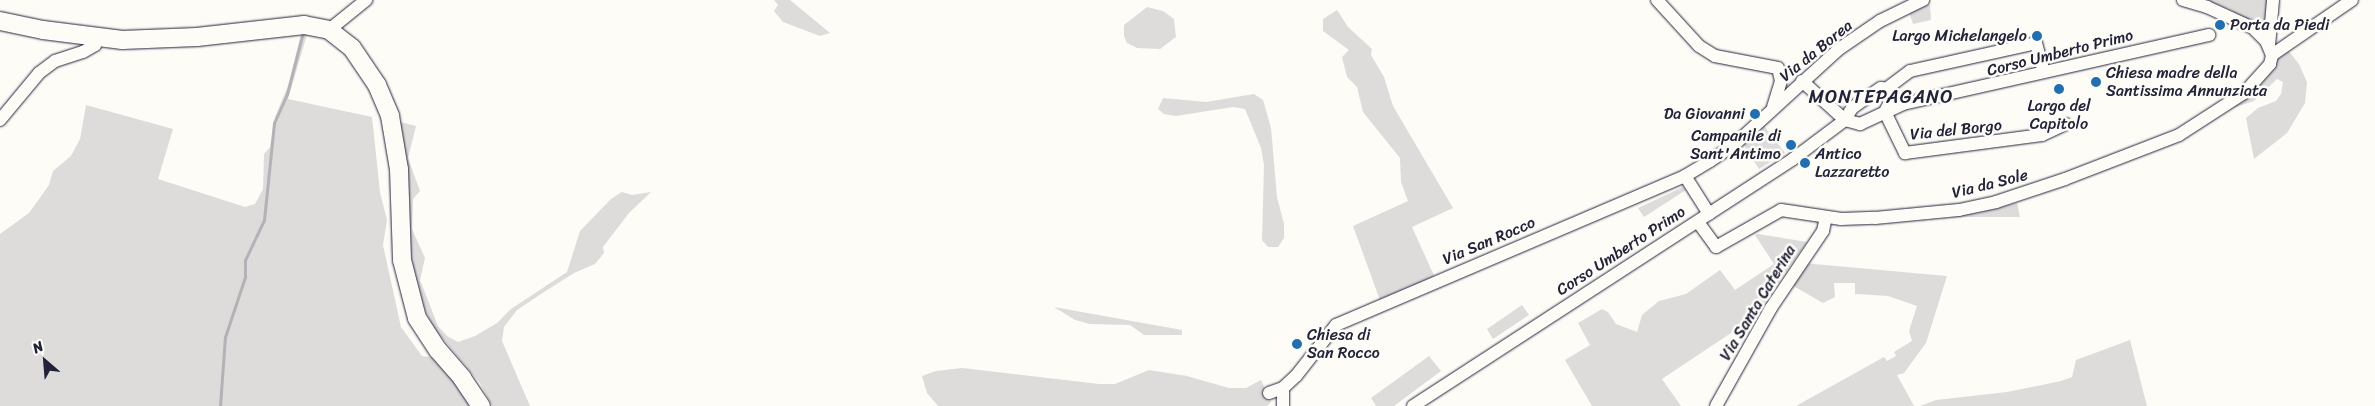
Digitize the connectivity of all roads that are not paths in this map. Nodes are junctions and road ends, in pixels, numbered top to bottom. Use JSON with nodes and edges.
{"nodes":[{"id":1,"x":366,"y":0,"type":"edge"},
{"id":2,"x":1657,"y":0,"type":"edge"},
{"id":3,"x":1922,"y":0,"type":"edge"},
{"id":4,"x":2183,"y":0,"type":"edge"},
{"id":5,"x":2273,"y":0,"type":"edge"},
{"id":6,"x":2352,"y":0,"type":"edge"},
{"id":7,"x":0,"y":21,"type":"edge"},
{"id":8,"x":330,"y":30,"type":"junction"},
{"id":9,"x":2209,"y":35,"type":"dead end"},
{"id":10,"x":97,"y":37,"type":"junction"},
{"id":11,"x":2271,"y":51,"type":"junction"},
{"id":12,"x":2044,"y":72,"type":"junction"},
{"id":13,"x":1802,"y":81,"type":"junction"},
{"id":14,"x":1886,"y":89,"type":"junction"},
{"id":15,"x":1772,"y":109,"type":"junction"},
{"id":16,"x":1886,"y":113,"type":"junction"},
{"id":17,"x":0,"y":120,"type":"edge"},
{"id":18,"x":1845,"y":120,"type":"junction"},
{"id":19,"x":2066,"y":124,"type":"dead end"},
{"id":20,"x":1740,"y":140,"type":"joint"},
{"id":21,"x":1685,"y":176,"type":"junction"},
{"id":22,"x":1709,"y":214,"type":"junction"},
{"id":23,"x":1826,"y":217,"type":"junction"},
{"id":24,"x":1698,"y":222,"type":"junction"},
{"id":25,"x":1283,"y":388,"type":"junction"},
{"id":26,"x":1269,"y":394,"type":"dead end"},
{"id":27,"x":481,"y":406,"type":"edge"},
{"id":28,"x":1283,"y":406,"type":"edge"},
{"id":29,"x":1412,"y":406,"type":"edge"},
{"id":30,"x":1716,"y":406,"type":"edge"}],
"edges":[{"from":1,"to":8,"type":"street"},
{"from":2,"to":15,"type":"street"},
{"from":3,"to":13,"type":"street","name":"Via da Borea"},
{"from":4,"to":11,"type":"street"},
{"from":5,"to":11,"type":"street"},
{"from":6,"to":11,"type":"street"},
{"from":7,"to":10,"type":"main road"},
{"from":8,"to":10,"type":"main road"},
{"from":8,"to":27,"type":"main road"},
{"from":9,"to":12,"type":"street","name":"Corso Umberto Primo"},
{"from":10,"to":17,"type":"street"},
{"from":11,"to":23,"type":"street","name":"Via da Sole"},
{"from":12,"to":14,"type":"street","name":"Corso Umberto Primo"},
{"from":12,"to":16,"type":"street","name":"Corso Umberto Primo"},
{"from":13,"to":15,"type":"street","name":"Via da Borea"},
{"from":13,"to":18,"type":"street"},
{"from":14,"to":16,"type":"street"},
{"from":14,"to":18,"type":"street","name":"Corso Umberto Primo"},
{"from":15,"to":20,"type":"street","name":"Via da Borea"},
{"from":16,"to":18,"type":"street","name":"Corso Umberto Primo"},
{"from":16,"to":19,"type":"street","name":"Via del Borgo"},
{"from":18,"to":22,"type":"street","name":"Corso Umberto Primo"},
{"from":20,"to":21,"type":"street","name":"Via San Rocco"},
{"from":21,"to":22,"type":"street"},
{"from":21,"to":25,"type":"street","name":"Via San Rocco"},
{"from":22,"to":24,"type":"street","name":"Corso Umberto Primo"},
{"from":23,"to":24,"type":"street","name":"Via da Sole"},
{"from":23,"to":30,"type":"street","name":"Via Santa Caterina"},
{"from":24,"to":29,"type":"street","name":"Corso Umberto Primo"},
{"from":25,"to":26,"type":"street","name":"Via San Rocco"},
{"from":25,"to":28,"type":"street"}]}
